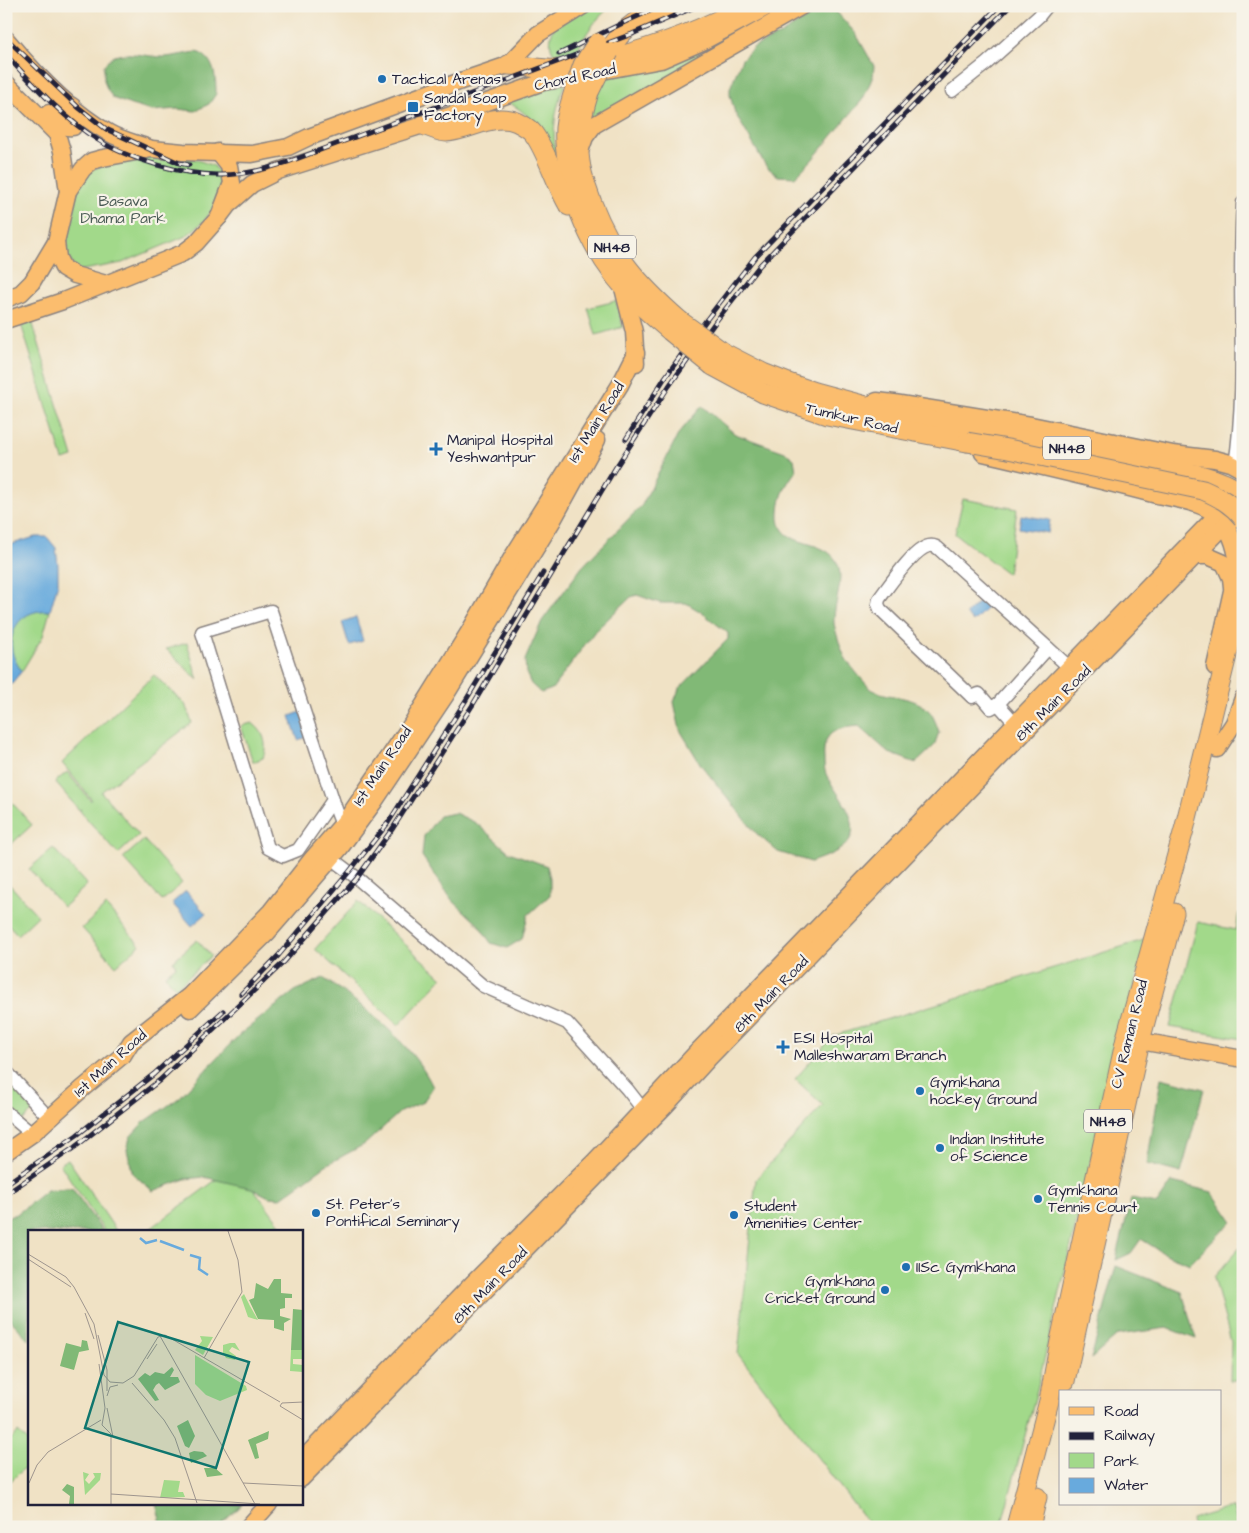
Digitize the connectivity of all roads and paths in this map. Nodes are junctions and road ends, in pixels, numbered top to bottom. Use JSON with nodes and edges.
{"nodes":[{"id":1,"x":584,"y":6,"type":"edge"},
{"id":2,"x":641,"y":6,"type":"edge"},
{"id":3,"x":672,"y":6,"type":"edge"},
{"id":4,"x":745,"y":6,"type":"edge"},
{"id":5,"x":769,"y":6,"type":"edge"},
{"id":6,"x":802,"y":6,"type":"edge"},
{"id":7,"x":1047,"y":6,"type":"edge"},
{"id":8,"x":6,"y":39,"type":"edge"},
{"id":9,"x":603,"y":47,"type":"junction"},
{"id":10,"x":508,"y":65,"type":"junction"},
{"id":11,"x":6,"y":69,"type":"edge"},
{"id":12,"x":6,"y":83,"type":"edge"},
{"id":13,"x":582,"y":90,"type":"junction"},
{"id":14,"x":952,"y":91,"type":"dead end"},
{"id":15,"x":72,"y":106,"type":"junction"},
{"id":16,"x":424,"y":125,"type":"junction"},
{"id":17,"x":152,"y":149,"type":"junction"},
{"id":18,"x":218,"y":152,"type":"junction"},
{"id":19,"x":579,"y":153,"type":"junction"},
{"id":20,"x":68,"y":191,"type":"junction"},
{"id":21,"x":1243,"y":203,"type":"edge"},
{"id":22,"x":219,"y":217,"type":"junction"},
{"id":23,"x":586,"y":229,"type":"junction"},
{"id":24,"x":1242,"y":236,"type":"edge"},
{"id":25,"x":56,"y":242,"type":"junction"},
{"id":26,"x":106,"y":284,"type":"junction"},
{"id":27,"x":622,"y":284,"type":"junction"},
{"id":28,"x":6,"y":299,"type":"edge"},
{"id":29,"x":6,"y":320,"type":"edge"},
{"id":30,"x":675,"y":326,"type":"junction"},
{"id":31,"x":636,"y":353,"type":"junction"},
{"id":32,"x":718,"y":359,"type":"junction"},
{"id":33,"x":867,"y":406,"type":"junction"},
{"id":34,"x":958,"y":440,"type":"junction"},
{"id":35,"x":1239,"y":468,"type":"edge"},
{"id":36,"x":1243,"y":495,"type":"edge"},
{"id":37,"x":1243,"y":510,"type":"edge"},
{"id":38,"x":1243,"y":518,"type":"edge"},
{"id":39,"x":1221,"y":520,"type":"junction"},
{"id":40,"x":1194,"y":556,"type":"junction"},
{"id":41,"x":1239,"y":584,"type":"edge"},
{"id":42,"x":1243,"y":644,"type":"edge"},
{"id":43,"x":1048,"y":648,"type":"junction"},
{"id":44,"x":1097,"y":649,"type":"junction"},
{"id":45,"x":1069,"y":667,"type":"junction"},
{"id":46,"x":998,"y":704,"type":"junction"},
{"id":47,"x":1240,"y":714,"type":"edge"},
{"id":48,"x":1015,"y":723,"type":"junction"},
{"id":49,"x":1217,"y":749,"type":"junction"},
{"id":50,"x":333,"y":800,"type":"junction"},
{"id":51,"x":342,"y":825,"type":"junction"},
{"id":52,"x":315,"y":854,"type":"junction"},
{"id":53,"x":1140,"y":1041,"type":"junction"},
{"id":54,"x":129,"y":1052,"type":"junction"},
{"id":55,"x":703,"y":1055,"type":"junction"},
{"id":56,"x":1243,"y":1059,"type":"edge"},
{"id":57,"x":6,"y":1071,"type":"edge"},
{"id":58,"x":7,"y":1114,"type":"edge"},
{"id":59,"x":648,"y":1115,"type":"junction"},
{"id":60,"x":49,"y":1118,"type":"junction"},
{"id":61,"x":32,"y":1134,"type":"junction"},
{"id":62,"x":6,"y":1152,"type":"edge"},
{"id":63,"x":1063,"y":1390,"type":"edge"},
{"id":64,"x":1059,"y":1408,"type":"edge"},
{"id":65,"x":302,"y":1460,"type":"edge"},
{"id":66,"x":302,"y":1478,"type":"edge"},
{"id":67,"x":267,"y":1506,"type":"edge"},
{"id":68,"x":248,"y":1527,"type":"edge"},
{"id":69,"x":1016,"y":1527,"type":"edge"},
{"id":70,"x":1030,"y":1527,"type":"edge"}],
"edges":[{"from":1,"to":10,"type":"main road"},
{"from":2,"to":9,"type":"highway","name":"Tumkur Road","number":"NH48"},
{"from":3,"to":9,"type":"highway","name":"Tumkur Road","number":"NH48"},
{"from":4,"to":10,"type":"highway"},
{"from":5,"to":16,"type":"main road","name":"Chord Road"},
{"from":6,"to":19,"type":"main road"},
{"from":7,"to":14,"type":"street"},
{"from":8,"to":15,"type":"main road"},
{"from":9,"to":13,"type":"highway","name":"Tumkur Road","number":"NH48","bridge":true},
{"from":10,"to":18,"type":"main road"},
{"from":11,"to":15,"type":"main road"},
{"from":12,"to":20,"type":"main road"},
{"from":13,"to":19,"type":"highway","name":"Tumkur Road","number":"NH48"},
{"from":13,"to":23,"type":"highway","name":"Tumkur Road","number":"NH48"},
{"from":15,"to":17,"type":"main road"},
{"from":16,"to":22,"type":"main road","name":"Chord Road"},
{"from":16,"to":23,"type":"highway"},
{"from":17,"to":18,"type":"main road"},
{"from":17,"to":20,"type":"main road"},
{"from":18,"to":22,"type":"main road"},
{"from":19,"to":30,"type":"highway","name":"Tumkur Road","number":"NH48"},
{"from":20,"to":25,"type":"main road"},
{"from":21,"to":24,"type":"street"},
{"from":22,"to":26,"type":"main road"},
{"from":23,"to":27,"type":"highway","name":"Tumkur Road","number":"NH48"},
{"from":24,"to":35,"type":"street"},
{"from":25,"to":26,"type":"main road"},
{"from":25,"to":28,"type":"main road"},
{"from":26,"to":29,"type":"main road"},
{"from":27,"to":30,"type":"highway","name":"Tumkur Road","number":"NH48"},
{"from":27,"to":31,"type":"main road"},
{"from":30,"to":32,"type":"highway","name":"Tumkur Road","number":"NH48","bridge":true},
{"from":31,"to":51,"type":"main road","name":"1st Main Road"},
{"from":31,"to":52,"type":"main road","name":"1st Main Road"},
{"from":32,"to":33,"type":"highway","name":"Tumkur Road","number":"NH48"},
{"from":32,"to":34,"type":"highway","name":"Tumkur Road","number":"NH48"},
{"from":33,"to":35,"type":"main road"},
{"from":33,"to":36,"type":"highway","number":"NH48"},
{"from":34,"to":38,"type":"highway","number":"NH48","bridge":true},
{"from":34,"to":39,"type":"main road","name":"Tumkur Road"},
{"from":36,"to":39,"type":"main road","name":"8th Main Road"},
{"from":37,"to":39,"type":"main road","name":"8th Main Road"},
{"from":39,"to":40,"type":"main road","name":"8th Main Road"},
{"from":39,"to":41,"type":"main road"},
{"from":39,"to":44,"type":"main road","name":"8th Main Road"},
{"from":40,"to":41,"type":"main road"},
{"from":40,"to":44,"type":"main road","name":"8th Main Road"},
{"from":41,"to":69,"type":"highway","name":"CV Raman Road","number":"NH48"},
{"from":42,"to":49,"type":"highway","number":"NH48"},
{"from":43,"to":45,"type":"street"},
{"from":43,"to":46,"type":"street"},
{"from":43,"to":46,"type":"street"},
{"from":44,"to":45,"type":"main road","name":"8th Main Road"},
{"from":44,"to":55,"type":"main road","name":"8th Main Road"},
{"from":45,"to":48,"type":"main road","name":"8th Main Road"},
{"from":46,"to":48,"type":"street"},
{"from":47,"to":49,"type":"main road"},
{"from":48,"to":55,"type":"main road","name":"8th Main Road"},
{"from":49,"to":53,"type":"highway","name":"CV Raman Road","number":"NH48"},
{"from":50,"to":51,"type":"street"},
{"from":50,"to":52,"type":"street"},
{"from":50,"to":52,"type":"street"},
{"from":51,"to":52,"type":"main road","name":"1st Main Road"},
{"from":52,"to":54,"type":"main road","name":"1st Main Road"},
{"from":52,"to":54,"type":"main road","name":"1st Main Road"},
{"from":52,"to":59,"type":"street"},
{"from":53,"to":56,"type":"main road"},
{"from":53,"to":63,"type":"highway","name":"CV Raman Road","number":"NH48"},
{"from":54,"to":60,"type":"main road","name":"1st Main Road"},
{"from":55,"to":59,"type":"main road","name":"8th Main Road"},
{"from":57,"to":60,"type":"street"},
{"from":58,"to":61,"type":"street"},
{"from":59,"to":65,"type":"main road","name":"8th Main Road"},
{"from":59,"to":66,"type":"main road","name":"8th Main Road"},
{"from":60,"to":61,"type":"main road","name":"1st Main Road"},
{"from":61,"to":62,"type":"main road","name":"1st Main Road"},
{"from":64,"to":70,"type":"highway"},
{"from":67,"to":68,"type":"main road"}]}
